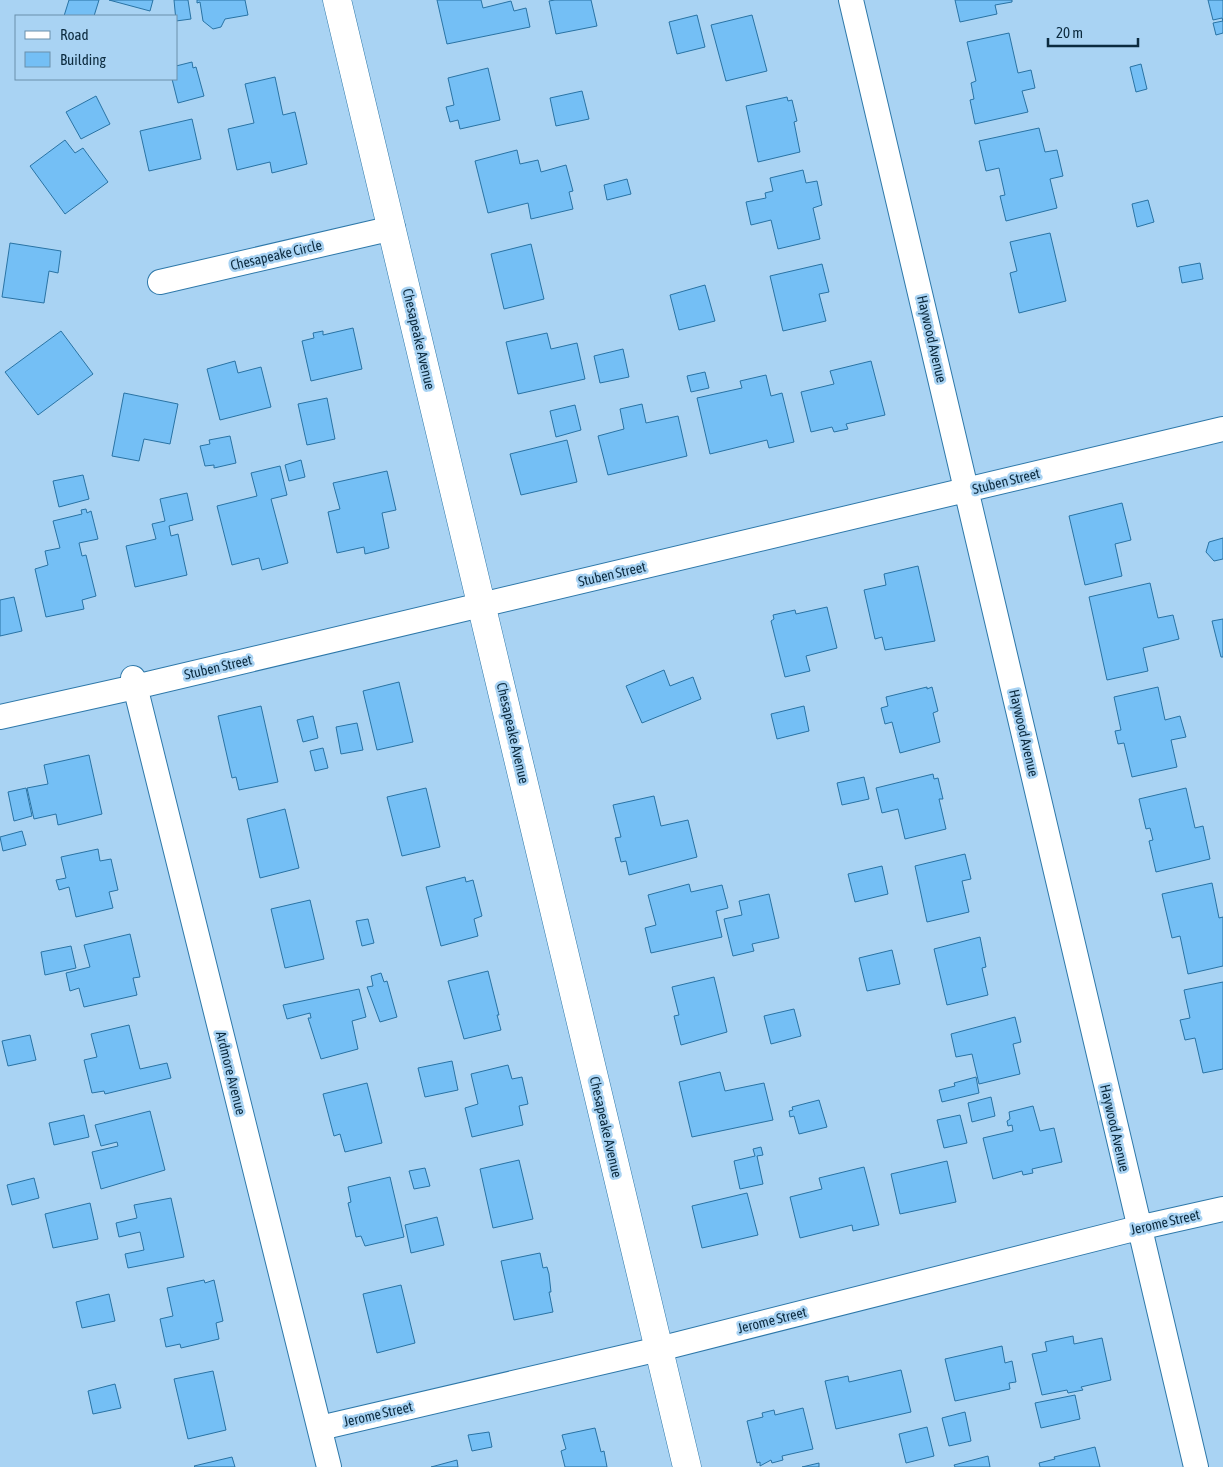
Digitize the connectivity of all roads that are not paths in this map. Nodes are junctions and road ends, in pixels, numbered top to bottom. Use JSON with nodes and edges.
{"nodes":[{"id":1,"x":337,"y":0,"type":"edge"},
{"id":2,"x":851,"y":0,"type":"edge"},
{"id":3,"x":393,"y":228,"type":"junction"},
{"id":4,"x":160,"y":282,"type":"dead end"},
{"id":5,"x":1223,"y":429,"type":"edge"},
{"id":6,"x":968,"y":490,"type":"junction"},
{"id":7,"x":482,"y":605,"type":"junction"},
{"id":8,"x":134,"y":682,"type":"junction"},
{"id":9,"x":0,"y":717,"type":"edge"},
{"id":10,"x":1223,"y":1209,"type":"edge"},
{"id":11,"x":1138,"y":1228,"type":"junction"},
{"id":12,"x":659,"y":1349,"type":"junction"},
{"id":13,"x":320,"y":1428,"type":"junction"},
{"id":14,"x":329,"y":1467,"type":"edge"},
{"id":15,"x":688,"y":1467,"type":"edge"},
{"id":16,"x":1196,"y":1467,"type":"edge"}],
"edges":[{"from":1,"to":3,"type":"street","name":"Chesapeake Avenue"},
{"from":2,"to":6,"type":"street","name":"Haywood Avenue"},
{"from":3,"to":4,"type":"street","name":"Chesapeake Circle"},
{"from":3,"to":7,"type":"street","name":"Chesapeake Avenue"},
{"from":5,"to":6,"type":"street","name":"Stuben Street"},
{"from":6,"to":7,"type":"street","name":"Stuben Street"},
{"from":6,"to":11,"type":"street","name":"Haywood Avenue"},
{"from":7,"to":8,"type":"street","name":"Stuben Street"},
{"from":7,"to":12,"type":"street","name":"Chesapeake Avenue"},
{"from":8,"to":9,"type":"street","name":"Stuben Street"},
{"from":8,"to":13,"type":"street","name":"Ardmore Avenue"},
{"from":10,"to":11,"type":"street","name":"Jerome Street"},
{"from":11,"to":12,"type":"street","name":"Jerome Street"},
{"from":11,"to":16,"type":"street","name":"Haywood Avenue"},
{"from":12,"to":13,"type":"street","name":"Jerome Street"},
{"from":12,"to":15,"type":"street","name":"Chesapeake Avenue"},
{"from":13,"to":14,"type":"street","name":"Ardmore Avenue"}]}
